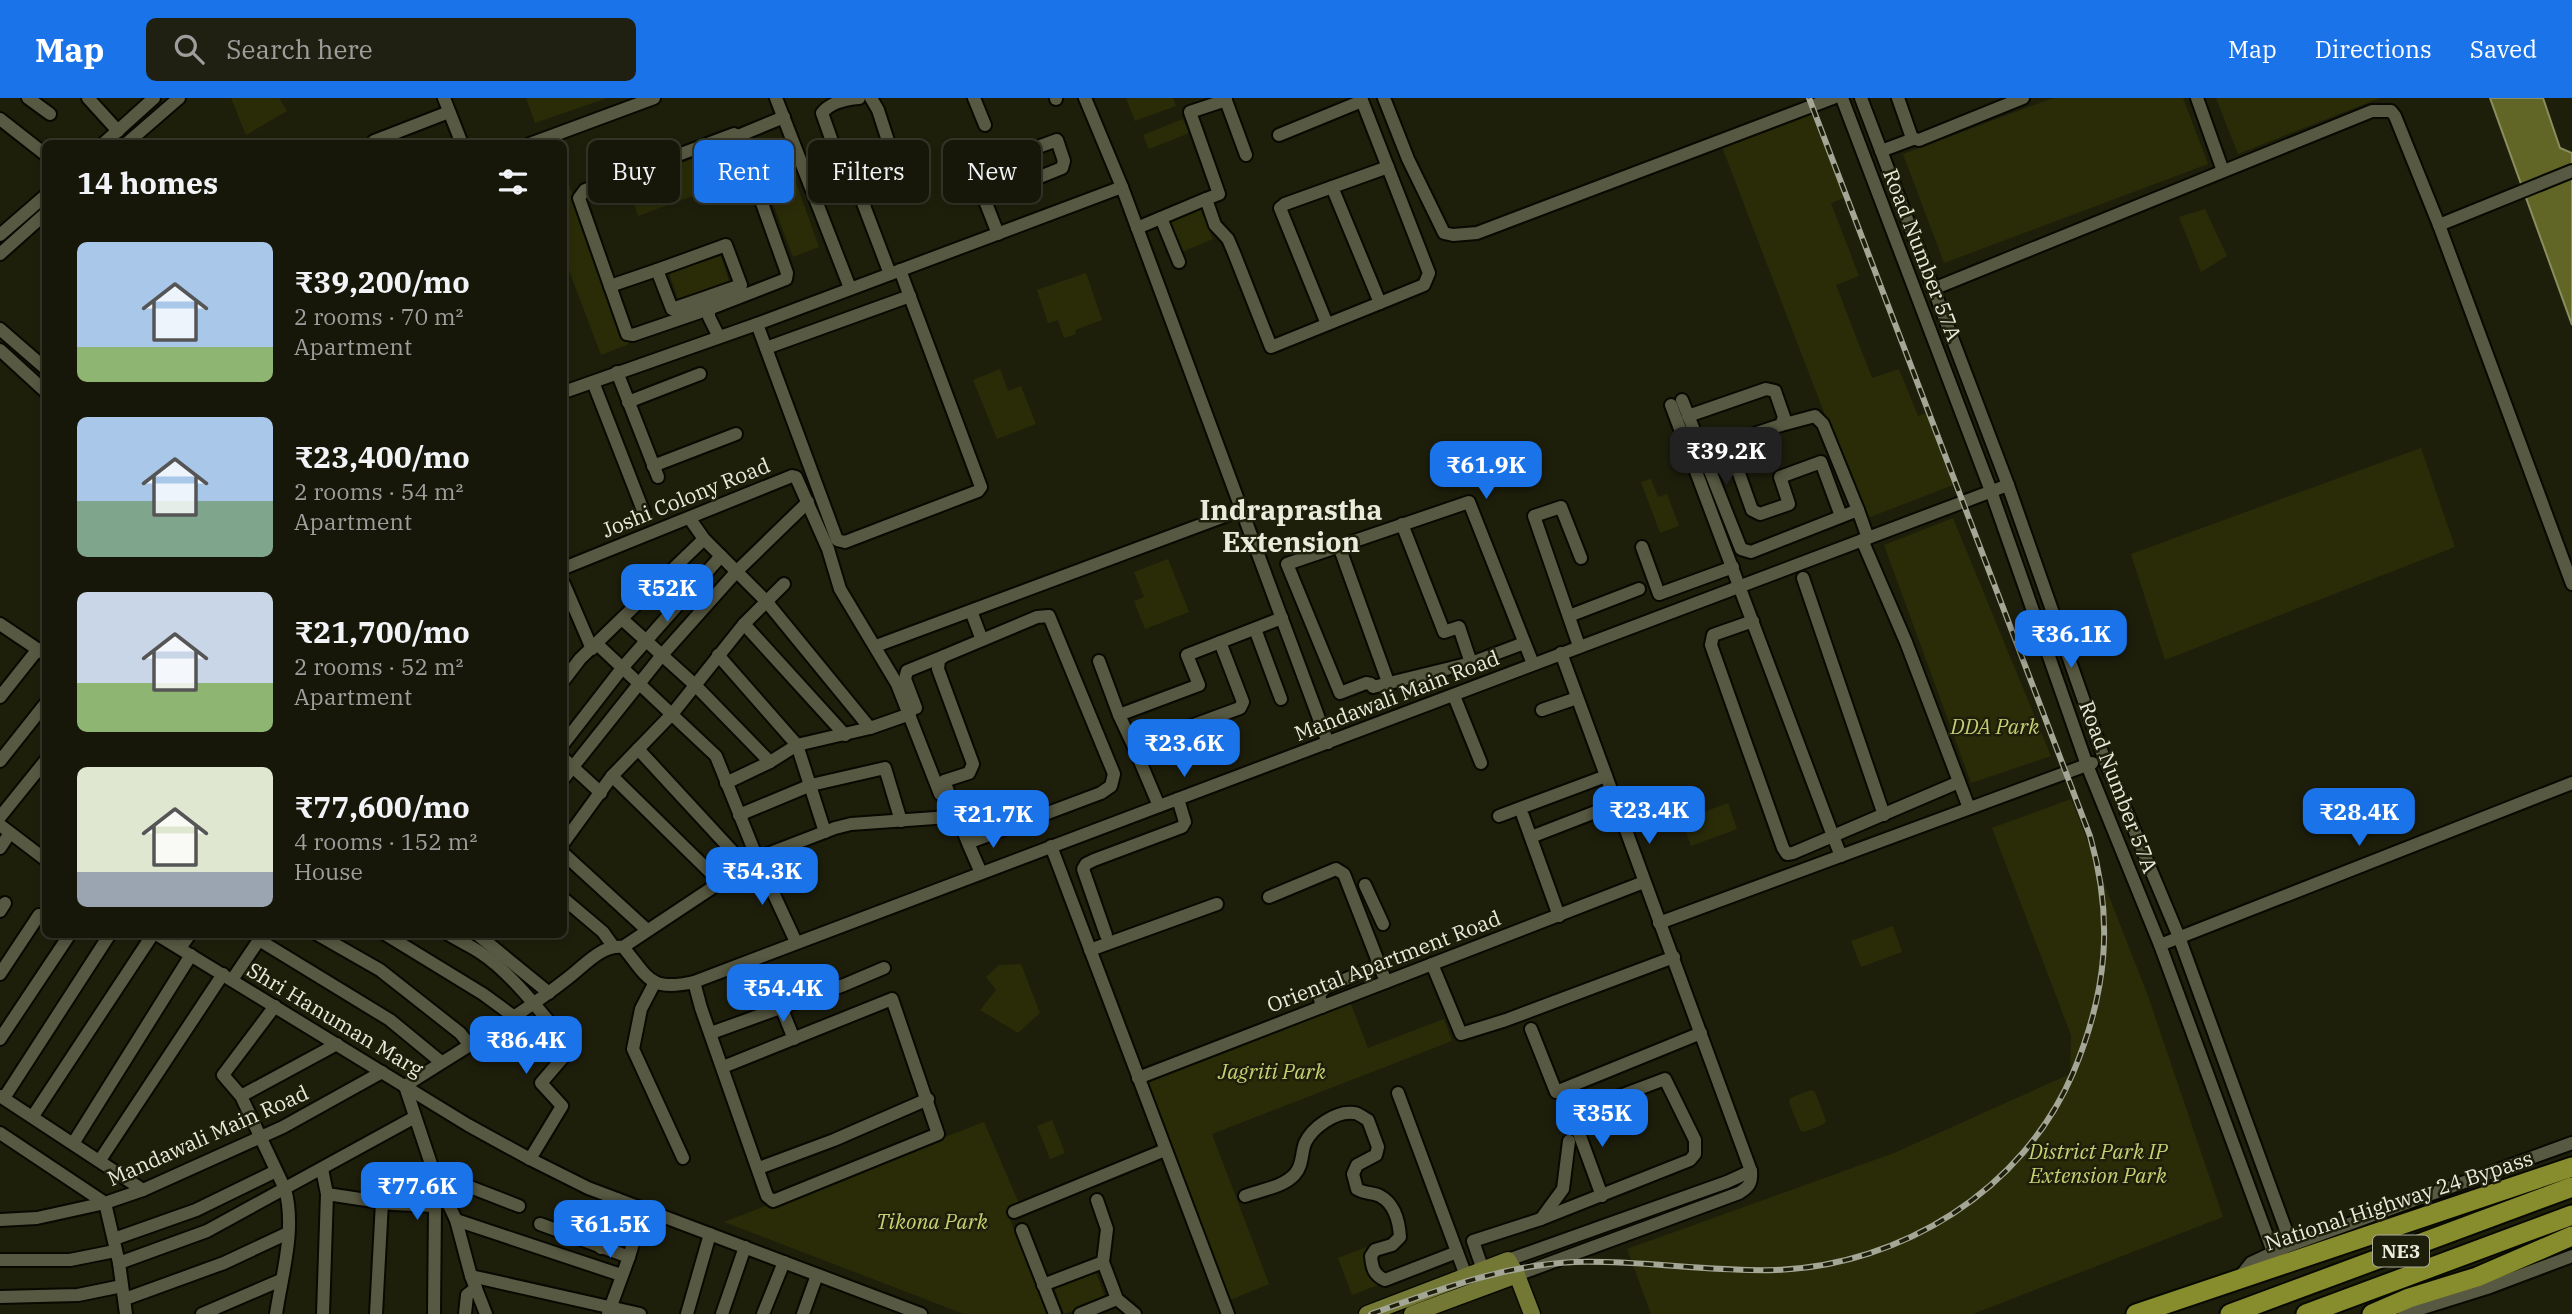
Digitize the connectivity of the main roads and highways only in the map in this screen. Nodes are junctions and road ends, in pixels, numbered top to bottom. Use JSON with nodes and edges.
{"nodes":[{"id":1,"x":2572,"y":1167,"type":"edge"},
{"id":2,"x":2572,"y":1187,"type":"edge"},
{"id":3,"x":2572,"y":1215,"type":"edge"},
{"id":4,"x":2572,"y":1236,"type":"edge"},
{"id":5,"x":1517,"y":1275,"type":"junction"},
{"id":6,"x":1367,"y":1314,"type":"edge"},
{"id":7,"x":1412,"y":1314,"type":"edge"},
{"id":8,"x":1532,"y":1314,"type":"edge"},
{"id":9,"x":2136,"y":1314,"type":"edge"},
{"id":10,"x":2230,"y":1314,"type":"edge"},
{"id":11,"x":2306,"y":1314,"type":"edge"},
{"id":12,"x":2372,"y":1314,"type":"edge"}],
"edges":[{"from":1,"to":9,"type":"highway","name":"National Highway 24 Bypass"},
{"from":2,"to":10,"type":"highway","number":"NE3"},
{"from":3,"to":11,"type":"highway","number":"NE3"},
{"from":4,"to":12,"type":"highway"},
{"from":5,"to":6,"type":"main road"},
{"from":5,"to":7,"type":"main road"},
{"from":5,"to":8,"type":"main road"}]}
